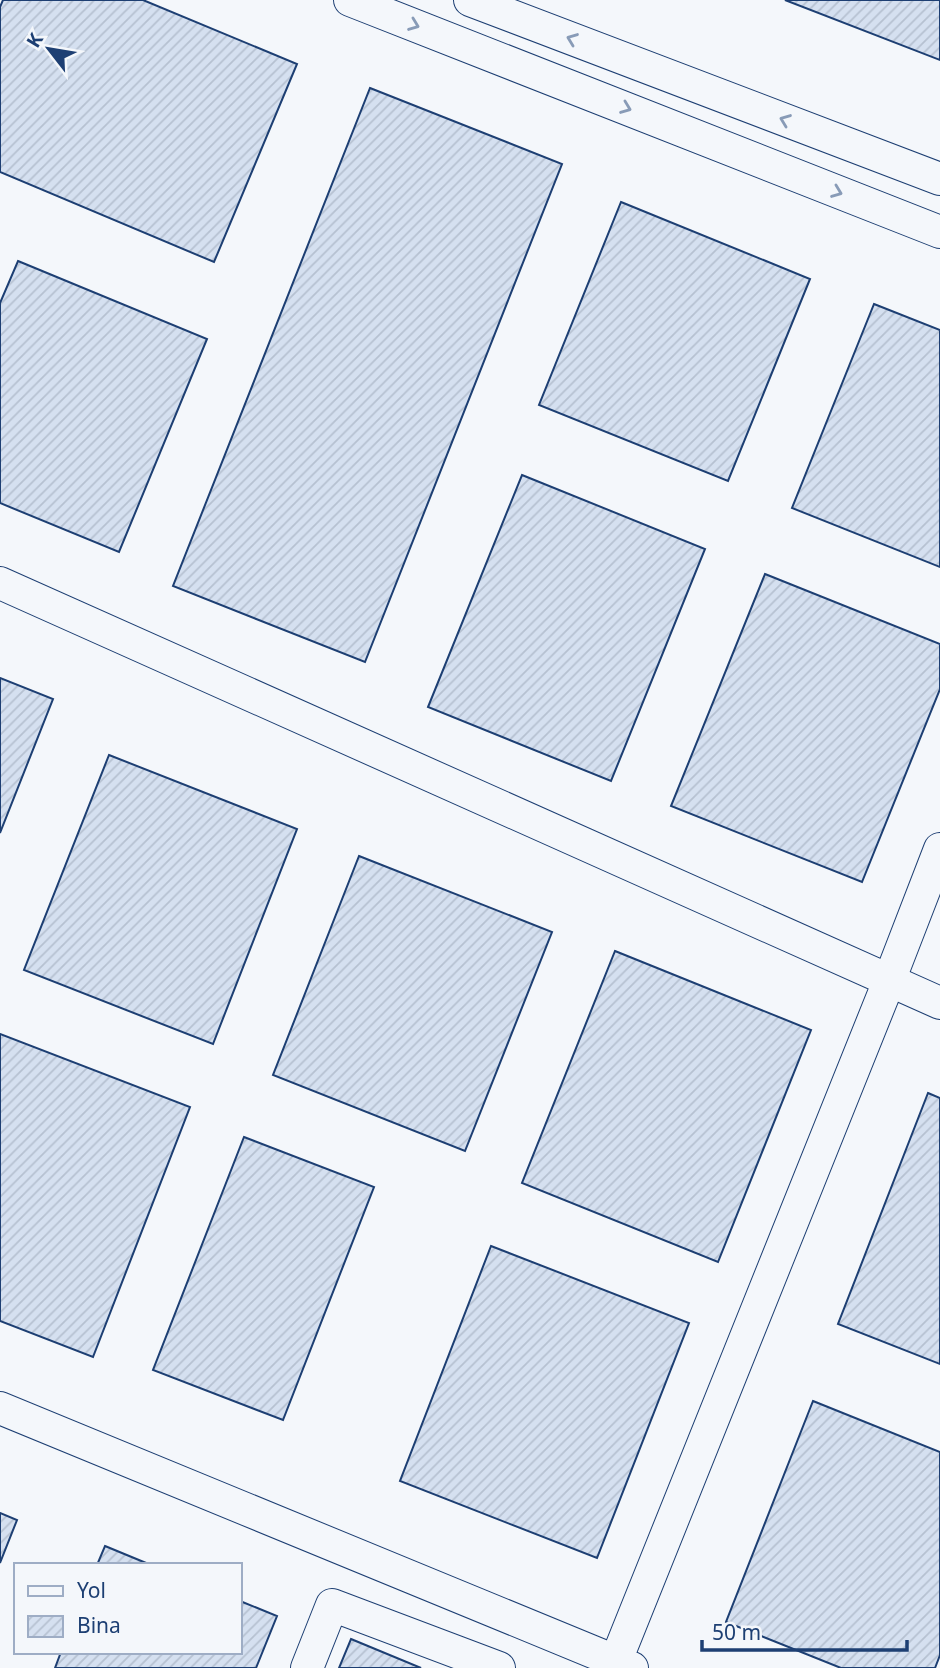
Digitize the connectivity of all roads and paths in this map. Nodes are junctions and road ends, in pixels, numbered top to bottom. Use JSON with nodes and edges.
{"nodes":[{"id":1,"x":350,"y":0,"type":"edge"},
{"id":2,"x":470,"y":0,"type":"edge"},
{"id":3,"x":940,"y":179,"type":"edge"},
{"id":4,"x":940,"y":232,"type":"edge"},
{"id":5,"x":0,"y":583,"type":"edge"},
{"id":6,"x":940,"y":849,"type":"edge"},
{"id":7,"x":889,"y":981,"type":"junction"},
{"id":8,"x":940,"y":1003,"type":"edge"},
{"id":9,"x":0,"y":1408,"type":"edge"},
{"id":10,"x":620,"y":1665,"type":"edge"},
{"id":11,"x":307,"y":1668,"type":"edge"},
{"id":12,"x":499,"y":1668,"type":"edge"}],
"edges":[{"from":1,"to":4,"type":"street","one_way":true},
{"from":3,"to":2,"type":"street","one_way":true},
{"from":5,"to":7,"type":"street"},
{"from":6,"to":7,"type":"street"},
{"from":7,"to":8,"type":"street"},
{"from":7,"to":10,"type":"street"},
{"from":9,"to":10,"type":"street"},
{"from":11,"to":12,"type":"street"}]}
